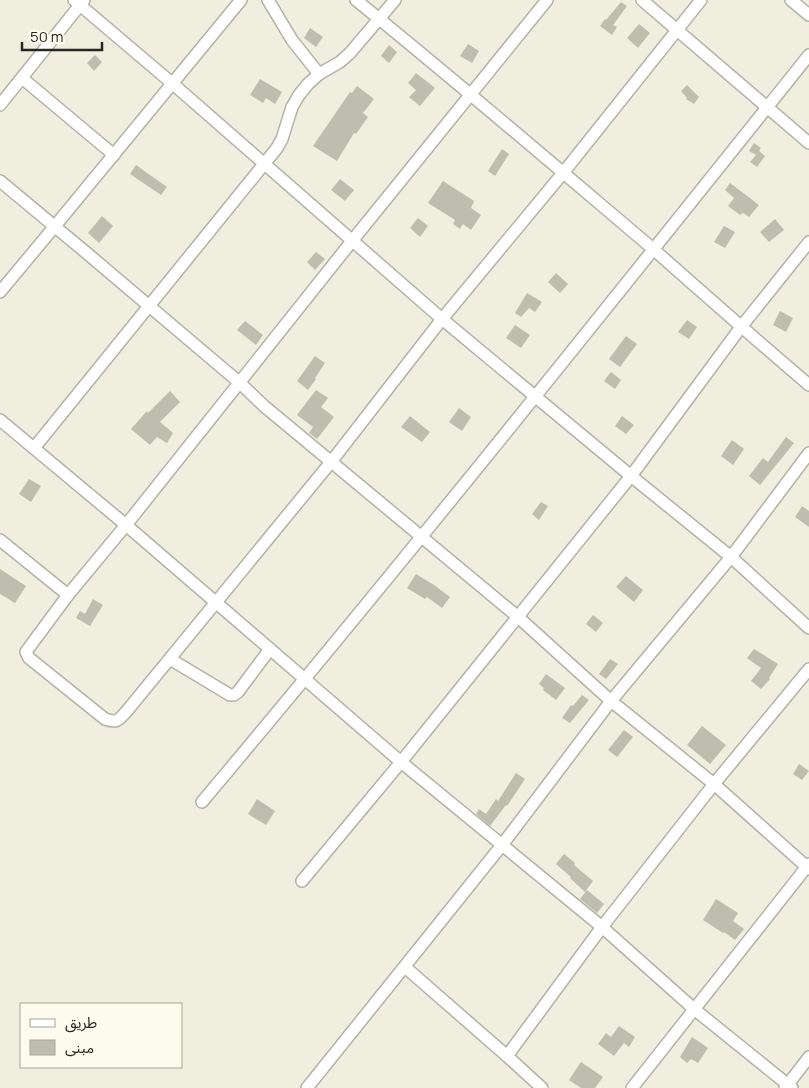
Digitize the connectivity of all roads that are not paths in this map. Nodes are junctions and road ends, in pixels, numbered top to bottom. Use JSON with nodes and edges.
{"nodes":[{"id":1,"x":241,"y":0,"type":"edge"},
{"id":2,"x":268,"y":0,"type":"edge"},
{"id":3,"x":356,"y":0,"type":"edge"},
{"id":4,"x":395,"y":0,"type":"edge"},
{"id":5,"x":547,"y":0,"type":"edge"},
{"id":6,"x":642,"y":0,"type":"edge"},
{"id":7,"x":701,"y":0,"type":"edge"},
{"id":8,"x":791,"y":0,"type":"edge"},
{"id":9,"x":79,"y":2,"type":"edge"},
{"id":10,"x":809,"y":15,"type":"edge"},
{"id":11,"x":379,"y":19,"type":"junction"},
{"id":12,"x":678,"y":30,"type":"junction"},
{"id":13,"x":809,"y":55,"type":"edge"},
{"id":14,"x":319,"y":74,"type":"junction"},
{"id":15,"x":22,"y":78,"type":"junction"},
{"id":16,"x":173,"y":84,"type":"junction"},
{"id":17,"x":470,"y":95,"type":"junction"},
{"id":18,"x":0,"y":105,"type":"edge"},
{"id":19,"x":767,"y":108,"type":"junction"},
{"id":20,"x":809,"y":143,"type":"edge"},
{"id":21,"x":114,"y":155,"type":"junction"},
{"id":22,"x":264,"y":164,"type":"junction"},
{"id":23,"x":563,"y":173,"type":"junction"},
{"id":24,"x":0,"y":181,"type":"edge"},
{"id":25,"x":55,"y":226,"type":"junction"},
{"id":26,"x":352,"y":241,"type":"junction"},
{"id":27,"x":809,"y":242,"type":"edge"},
{"id":28,"x":653,"y":250,"type":"junction"},
{"id":29,"x":0,"y":292,"type":"edge"},
{"id":30,"x":149,"y":306,"type":"junction"},
{"id":31,"x":442,"y":319,"type":"junction"},
{"id":32,"x":741,"y":327,"type":"junction"},
{"id":33,"x":240,"y":384,"type":"junction"},
{"id":34,"x":809,"y":385,"type":"edge"},
{"id":35,"x":536,"y":396,"type":"junction"},
{"id":36,"x":0,"y":420,"type":"edge"},
{"id":37,"x":34,"y":448,"type":"junction"},
{"id":38,"x":809,"y":453,"type":"edge"},
{"id":39,"x":331,"y":462,"type":"junction"},
{"id":40,"x":630,"y":476,"type":"junction"},
{"id":41,"x":126,"y":525,"type":"junction"},
{"id":42,"x":422,"y":538,"type":"junction"},
{"id":43,"x":0,"y":540,"type":"edge"},
{"id":44,"x":731,"y":557,"type":"junction"},
{"id":45,"x":68,"y":595,"type":"junction"},
{"id":46,"x":216,"y":603,"type":"junction"},
{"id":47,"x":518,"y":617,"type":"junction"},
{"id":48,"x":809,"y":628,"type":"edge"},
{"id":49,"x":270,"y":650,"type":"junction"},
{"id":50,"x":170,"y":659,"type":"junction"},
{"id":51,"x":809,"y":669,"type":"edge"},
{"id":52,"x":305,"y":680,"type":"junction"},
{"id":53,"x":611,"y":701,"type":"junction"},
{"id":54,"x":401,"y":762,"type":"junction"},
{"id":55,"x":714,"y":784,"type":"junction"},
{"id":56,"x":202,"y":802,"type":"dead end"},
{"id":57,"x":502,"y":845,"type":"junction"},
{"id":58,"x":808,"y":866,"type":"edge"},
{"id":59,"x":302,"y":881,"type":"dead end"},
{"id":60,"x":602,"y":927,"type":"junction"},
{"id":61,"x":405,"y":967,"type":"junction"},
{"id":62,"x":694,"y":1009,"type":"junction"},
{"id":63,"x":507,"y":1056,"type":"junction"},
{"id":64,"x":809,"y":1057,"type":"edge"},
{"id":65,"x":788,"y":1087,"type":"edge"},
{"id":66,"x":307,"y":1088,"type":"edge"},
{"id":67,"x":542,"y":1088,"type":"edge"},
{"id":68,"x":632,"y":1088,"type":"edge"}],
"edges":[{"from":1,"to":16,"type":"street"},
{"from":2,"to":14,"type":"street"},
{"from":3,"to":11,"type":"street"},
{"from":4,"to":11,"type":"street"},
{"from":5,"to":17,"type":"street"},
{"from":6,"to":12,"type":"street"},
{"from":7,"to":12,"type":"street"},
{"from":8,"to":10,"type":"street"},
{"from":9,"to":15,"type":"street"},
{"from":9,"to":16,"type":"street"},
{"from":11,"to":14,"type":"street"},
{"from":11,"to":17,"type":"street"},
{"from":12,"to":19,"type":"street"},
{"from":12,"to":23,"type":"street"},
{"from":13,"to":19,"type":"street"},
{"from":14,"to":22,"type":"street"},
{"from":15,"to":18,"type":"street"},
{"from":15,"to":21,"type":"street"},
{"from":16,"to":21,"type":"street"},
{"from":16,"to":22,"type":"street"},
{"from":17,"to":23,"type":"street"},
{"from":17,"to":26,"type":"street"},
{"from":19,"to":20,"type":"street"},
{"from":19,"to":28,"type":"street"},
{"from":21,"to":25,"type":"street"},
{"from":22,"to":26,"type":"street"},
{"from":22,"to":30,"type":"street"},
{"from":23,"to":28,"type":"street"},
{"from":23,"to":31,"type":"street"},
{"from":24,"to":25,"type":"street"},
{"from":25,"to":29,"type":"street"},
{"from":25,"to":30,"type":"street"},
{"from":26,"to":31,"type":"street"},
{"from":26,"to":33,"type":"street"},
{"from":27,"to":32,"type":"street"},
{"from":28,"to":32,"type":"street"},
{"from":28,"to":35,"type":"street"},
{"from":30,"to":33,"type":"street"},
{"from":30,"to":37,"type":"street"},
{"from":31,"to":35,"type":"street"},
{"from":31,"to":39,"type":"street"},
{"from":32,"to":34,"type":"street"},
{"from":32,"to":40,"type":"street"},
{"from":33,"to":39,"type":"street"},
{"from":33,"to":41,"type":"street"},
{"from":35,"to":40,"type":"street"},
{"from":35,"to":42,"type":"street"},
{"from":36,"to":37,"type":"street"},
{"from":37,"to":41,"type":"street"},
{"from":38,"to":44,"type":"street"},
{"from":39,"to":42,"type":"street"},
{"from":39,"to":46,"type":"street"},
{"from":40,"to":44,"type":"street"},
{"from":40,"to":47,"type":"street"},
{"from":41,"to":45,"type":"street"},
{"from":41,"to":46,"type":"street"},
{"from":42,"to":47,"type":"street"},
{"from":42,"to":52,"type":"street"},
{"from":43,"to":45,"type":"street"},
{"from":44,"to":48,"type":"street"},
{"from":44,"to":53,"type":"street"},
{"from":45,"to":50,"type":"street"},
{"from":46,"to":49,"type":"street"},
{"from":46,"to":50,"type":"street"},
{"from":47,"to":53,"type":"street"},
{"from":47,"to":54,"type":"street"},
{"from":49,"to":50,"type":"street"},
{"from":49,"to":52,"type":"street"},
{"from":51,"to":55,"type":"street"},
{"from":52,"to":54,"type":"street"},
{"from":52,"to":56,"type":"street"},
{"from":53,"to":55,"type":"street"},
{"from":53,"to":57,"type":"street"},
{"from":54,"to":57,"type":"street"},
{"from":54,"to":59,"type":"street"},
{"from":55,"to":58,"type":"street"},
{"from":55,"to":60,"type":"street"},
{"from":57,"to":60,"type":"street"},
{"from":57,"to":61,"type":"street"},
{"from":58,"to":62,"type":"street"},
{"from":60,"to":62,"type":"street"},
{"from":60,"to":63,"type":"street"},
{"from":61,"to":63,"type":"street"},
{"from":61,"to":66,"type":"street"},
{"from":62,"to":65,"type":"street"},
{"from":62,"to":68,"type":"street"},
{"from":63,"to":67,"type":"street"},
{"from":64,"to":65,"type":"street"}]}
